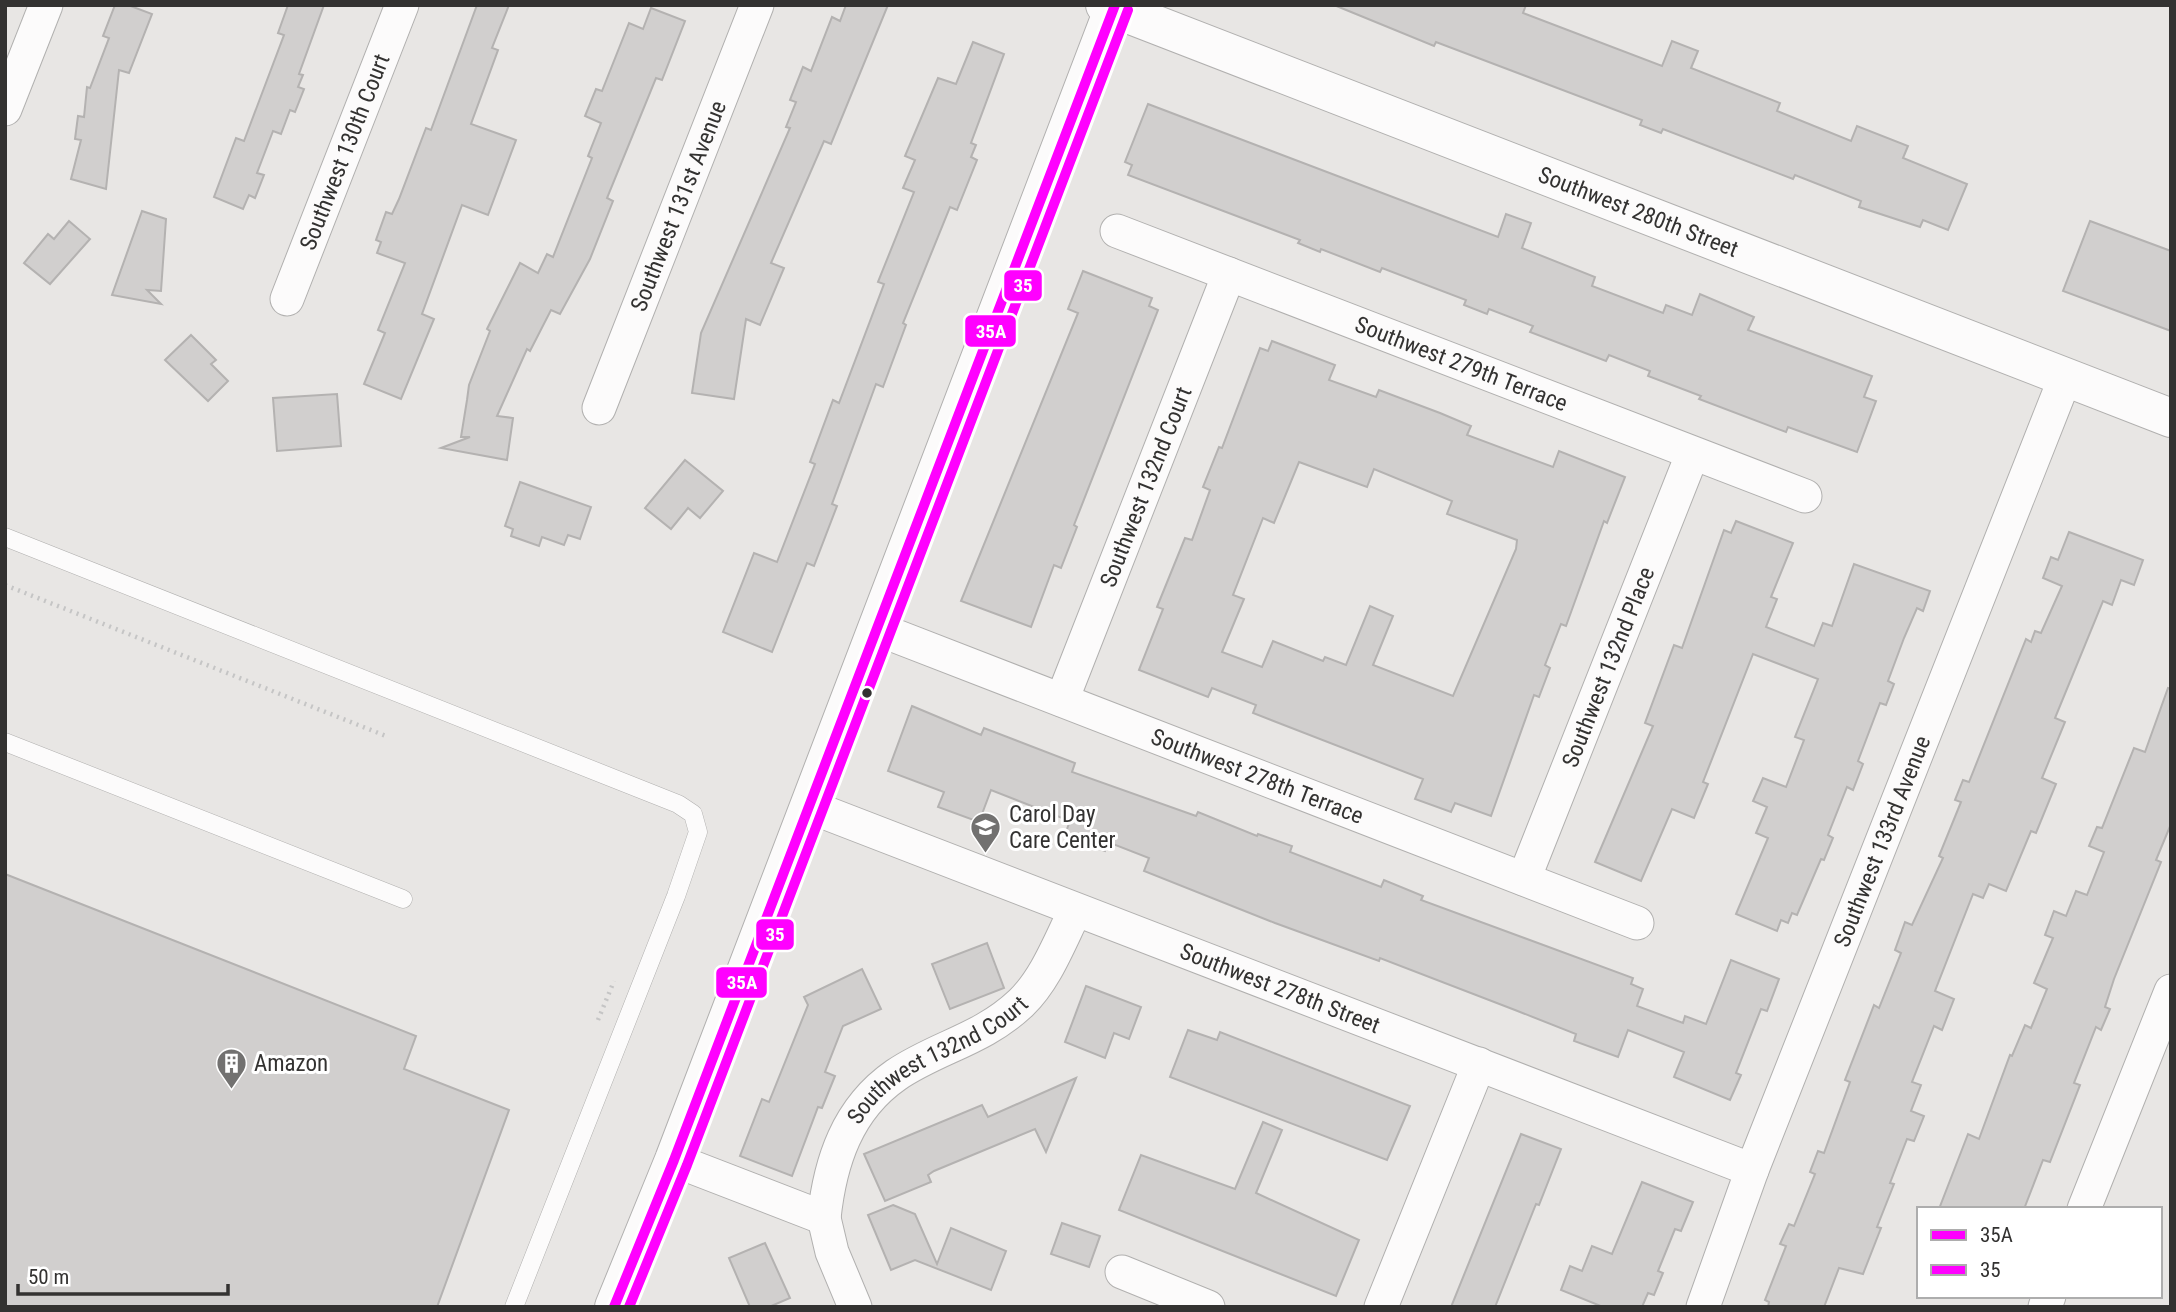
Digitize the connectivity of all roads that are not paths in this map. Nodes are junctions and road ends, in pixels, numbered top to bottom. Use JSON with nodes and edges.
{"nodes":[{"id":1,"x":46,"y":5,"type":"edge"},
{"id":2,"x":402,"y":5,"type":"edge"},
{"id":3,"x":757,"y":5,"type":"edge"},
{"id":4,"x":1111,"y":6,"type":"edge"},
{"id":5,"x":5,"y":109,"type":"edge"},
{"id":6,"x":1117,"y":231,"type":"dead end"},
{"id":7,"x":1229,"y":274,"type":"junction"},
{"id":8,"x":287,"y":299,"type":"dead end"},
{"id":9,"x":2065,"y":378,"type":"junction"},
{"id":10,"x":599,"y":408,"type":"dead end"},
{"id":11,"x":2171,"y":418,"type":"edge"},
{"id":12,"x":1692,"y":455,"type":"junction"},
{"id":13,"x":1805,"y":496,"type":"dead end"},
{"id":14,"x":5,"y":537,"type":"edge"},
{"id":15,"x":875,"y":628,"type":"junction"},
{"id":16,"x":1062,"y":700,"type":"junction"},
{"id":17,"x":5,"y":742,"type":"edge"},
{"id":18,"x":807,"y":806,"type":"junction"},
{"id":19,"x":1524,"y":879,"type":"junction"},
{"id":20,"x":403,"y":899,"type":"dead end"},
{"id":21,"x":1075,"y":911,"type":"junction"},
{"id":22,"x":1637,"y":923,"type":"dead end"},
{"id":23,"x":2171,"y":991,"type":"edge"},
{"id":24,"x":1479,"y":1064,"type":"junction"},
{"id":25,"x":674,"y":1160,"type":"junction"},
{"id":26,"x":1752,"y":1170,"type":"junction"},
{"id":27,"x":2085,"y":1207,"type":"edge"},
{"id":28,"x":824,"y":1219,"type":"junction"},
{"id":29,"x":1122,"y":1272,"type":"dead end"},
{"id":30,"x":514,"y":1307,"type":"edge"},
{"id":31,"x":614,"y":1307,"type":"edge"},
{"id":32,"x":855,"y":1307,"type":"edge"},
{"id":33,"x":1208,"y":1307,"type":"edge"},
{"id":34,"x":1381,"y":1307,"type":"edge"},
{"id":35,"x":1703,"y":1307,"type":"edge"}],
"edges":[{"from":1,"to":5,"type":"street"},
{"from":2,"to":8,"type":"street","name":"Southwest 130th Court"},
{"from":3,"to":10,"type":"street","name":"Southwest 131st Avenue"},
{"from":4,"to":9,"type":"street","name":"Southwest 280th Street"},
{"from":4,"to":15,"type":"street"},
{"from":6,"to":7,"type":"street","name":"Southwest 279th Terrace"},
{"from":7,"to":12,"type":"street","name":"Southwest 279th Terrace"},
{"from":7,"to":16,"type":"street","name":"Southwest 132nd Court"},
{"from":9,"to":11,"type":"street","name":"Southwest 280th Street"},
{"from":9,"to":26,"type":"street","name":"Southwest 133rd Avenue"},
{"from":12,"to":13,"type":"street","name":"Southwest 279th Terrace"},
{"from":12,"to":19,"type":"street","name":"Southwest 132nd Place"},
{"from":14,"to":30,"type":"lane"},
{"from":15,"to":16,"type":"street","name":"Southwest 278th Terrace"},
{"from":15,"to":18,"type":"street"},
{"from":16,"to":19,"type":"street","name":"Southwest 278th Terrace"},
{"from":17,"to":20,"type":"lane"},
{"from":18,"to":21,"type":"street","name":"Southwest 278th Street"},
{"from":18,"to":25,"type":"street"},
{"from":19,"to":22,"type":"street","name":"Southwest 278th Terrace"},
{"from":21,"to":24,"type":"street","name":"Southwest 278th Street"},
{"from":21,"to":28,"type":"street","name":"Southwest 132nd Court"},
{"from":23,"to":27,"type":"street"},
{"from":24,"to":26,"type":"street","name":"Southwest 278th Street"},
{"from":24,"to":34,"type":"street"},
{"from":25,"to":28,"type":"street"},
{"from":25,"to":31,"type":"street"},
{"from":26,"to":35,"type":"street","name":"Southwest 133rd Avenue"},
{"from":28,"to":32,"type":"street"},
{"from":29,"to":33,"type":"street"}]}
